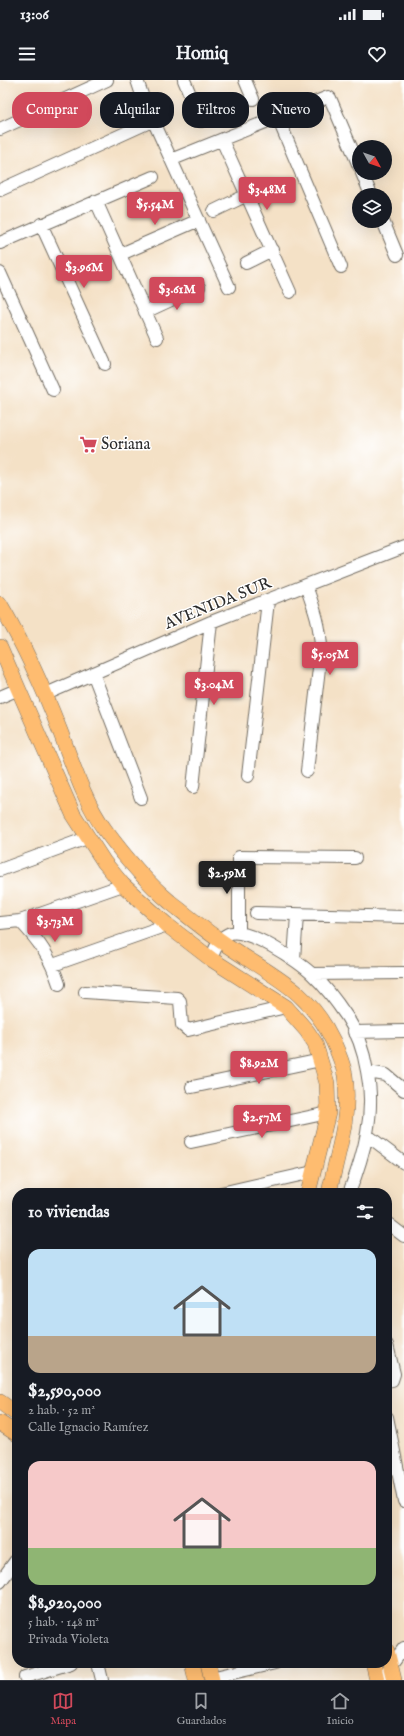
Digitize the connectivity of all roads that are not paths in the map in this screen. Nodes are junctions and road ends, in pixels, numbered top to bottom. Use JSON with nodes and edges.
{"nodes":[{"id":1,"x":107,"y":80,"type":"edge"},
{"id":2,"x":137,"y":80,"type":"edge"},
{"id":3,"x":184,"y":80,"type":"edge"},
{"id":4,"x":245,"y":80,"type":"edge"},
{"id":5,"x":142,"y":92,"type":"edge"},
{"id":6,"x":189,"y":92,"type":"edge"},
{"id":7,"x":253,"y":99,"type":"dead end"},
{"id":8,"x":324,"y":99,"type":"edge"},
{"id":9,"x":257,"y":124,"type":"edge"},
{"id":10,"x":136,"y":128,"type":"edge"},
{"id":11,"x":158,"y":128,"type":"edge"},
{"id":12,"x":281,"y":128,"type":"edge"},
{"id":13,"x":0,"y":129,"type":"edge"},
{"id":14,"x":222,"y":140,"type":"junction"},
{"id":15,"x":352,"y":150,"type":"edge"},
{"id":16,"x":173,"y":159,"type":"junction"},
{"id":17,"x":153,"y":177,"type":"dead end"},
{"id":18,"x":0,"y":190,"type":"edge"},
{"id":19,"x":247,"y":195,"type":"junction"},
{"id":20,"x":96,"y":201,"type":"junction"},
{"id":21,"x":214,"y":211,"type":"dead end"},
{"id":22,"x":199,"y":220,"type":"junction"},
{"id":23,"x":41,"y":224,"type":"junction"},
{"id":24,"x":385,"y":228,"type":"edge"},
{"id":25,"x":0,"y":243,"type":"edge"},
{"id":26,"x":272,"y":250,"type":"junction"},
{"id":27,"x":121,"y":254,"type":"junction"},
{"id":28,"x":397,"y":255,"type":"dead end"},
{"id":29,"x":246,"y":263,"type":"dead end"},
{"id":30,"x":341,"y":267,"type":"dead end"},
{"id":31,"x":0,"y":273,"type":"edge"},
{"id":32,"x":200,"y":287,"type":"dead end"},
{"id":33,"x":229,"y":287,"type":"dead end"},
{"id":34,"x":290,"y":292,"type":"dead end"},
{"id":35,"x":145,"y":312,"type":"junction"},
{"id":36,"x":157,"y":338,"type":"dead end"},
{"id":37,"x":106,"y":364,"type":"dead end"},
{"id":38,"x":53,"y":390,"type":"dead end"},
{"id":39,"x":404,"y":547,"type":"edge"},
{"id":40,"x":306,"y":586,"type":"junction"},
{"id":41,"x":268,"y":601,"type":"junction"},
{"id":42,"x":0,"y":604,"type":"edge"},
{"id":43,"x":211,"y":622,"type":"junction"},
{"id":44,"x":0,"y":647,"type":"edge"},
{"id":45,"x":93,"y":673,"type":"junction"},
{"id":46,"x":19,"y":689,"type":"junction"},
{"id":47,"x":46,"y":694,"type":"junction"},
{"id":48,"x":0,"y":697,"type":"edge"},
{"id":49,"x":307,"y":771,"type":"dead end"},
{"id":50,"x":248,"y":776,"type":"dead end"},
{"id":51,"x":193,"y":787,"type":"dead end"},
{"id":52,"x":141,"y":798,"type":"dead end"},
{"id":53,"x":87,"y":838,"type":"junction"},
{"id":54,"x":356,"y":858,"type":"dead end"},
{"id":55,"x":0,"y":870,"type":"edge"},
{"id":56,"x":123,"y":885,"type":"junction"},
{"id":57,"x":256,"y":913,"type":"dead end"},
{"id":58,"x":297,"y":915,"type":"junction"},
{"id":59,"x":404,"y":917,"type":"edge"},
{"id":60,"x":20,"y":921,"type":"junction"},
{"id":61,"x":0,"y":923,"type":"edge"},
{"id":62,"x":168,"y":926,"type":"junction"},
{"id":63,"x":239,"y":932,"type":"junction"},
{"id":64,"x":220,"y":940,"type":"junction"},
{"id":65,"x":211,"y":959,"type":"junction"},
{"id":66,"x":294,"y":959,"type":"junction"},
{"id":67,"x":53,"y":965,"type":"junction"},
{"id":68,"x":404,"y":973,"type":"edge"},
{"id":69,"x":312,"y":974,"type":"junction"},
{"id":70,"x":59,"y":984,"type":"dead end"},
{"id":71,"x":85,"y":992,"type":"dead end"},
{"id":72,"x":286,"y":1007,"type":"junction"},
{"id":73,"x":404,"y":1031,"type":"edge"},
{"id":74,"x":354,"y":1032,"type":"junction"},
{"id":75,"x":321,"y":1060,"type":"junction"},
{"id":76,"x":368,"y":1072,"type":"junction"},
{"id":77,"x":192,"y":1087,"type":"dead end"},
{"id":78,"x":404,"y":1090,"type":"edge"},
{"id":79,"x":328,"y":1113,"type":"junction"},
{"id":80,"x":367,"y":1135,"type":"junction"},
{"id":81,"x":191,"y":1142,"type":"dead end"},
{"id":82,"x":404,"y":1163,"type":"edge"},
{"id":83,"x":313,"y":1172,"type":"junction"},
{"id":84,"x":243,"y":1188,"type":"edge"},
{"id":85,"x":309,"y":1188,"type":"edge"},
{"id":86,"x":330,"y":1188,"type":"edge"},
{"id":87,"x":351,"y":1188,"type":"edge"},
{"id":88,"x":392,"y":1227,"type":"edge"},
{"id":89,"x":404,"y":1236,"type":"edge"},
{"id":90,"x":392,"y":1366,"type":"edge"},
{"id":91,"x":392,"y":1380,"type":"edge"},
{"id":92,"x":0,"y":1402,"type":"edge"},
{"id":93,"x":12,"y":1410,"type":"edge"},
{"id":94,"x":0,"y":1423,"type":"edge"},
{"id":95,"x":12,"y":1431,"type":"edge"},
{"id":96,"x":392,"y":1442,"type":"edge"},
{"id":97,"x":404,"y":1501,"type":"edge"},
{"id":98,"x":12,"y":1566,"type":"edge"},
{"id":99,"x":0,"y":1582,"type":"edge"},
{"id":100,"x":404,"y":1648,"type":"edge"},
{"id":101,"x":55,"y":1668,"type":"edge"},
{"id":102,"x":99,"y":1668,"type":"edge"},
{"id":103,"x":193,"y":1668,"type":"edge"},
{"id":104,"x":209,"y":1668,"type":"edge"},
{"id":105,"x":255,"y":1668,"type":"edge"},
{"id":106,"x":374,"y":1668,"type":"edge"},
{"id":107,"x":392,"y":1673,"type":"edge"},
{"id":108,"x":25,"y":1677,"type":"dead end"},
{"id":109,"x":211,"y":1679,"type":"edge"},
{"id":110,"x":102,"y":1680,"type":"edge"},
{"id":111,"x":196,"y":1680,"type":"edge"},
{"id":112,"x":378,"y":1680,"type":"edge"}],
"edges":[{"from":1,"to":13,"type":"street"},
{"from":2,"to":5,"type":"street"},
{"from":3,"to":6,"type":"street"},
{"from":4,"to":7,"type":"street"},
{"from":8,"to":15,"type":"street"},
{"from":9,"to":14,"type":"street"},
{"from":10,"to":18,"type":"street"},
{"from":11,"to":16,"type":"street"},
{"from":12,"to":30,"type":"street"},
{"from":14,"to":16,"type":"street"},
{"from":14,"to":19,"type":"street"},
{"from":16,"to":22,"type":"street"},
{"from":17,"to":20,"type":"street"},
{"from":19,"to":21,"type":"street"},
{"from":19,"to":26,"type":"street"},
{"from":20,"to":23,"type":"street"},
{"from":20,"to":27,"type":"street"},
{"from":22,"to":27,"type":"street"},
{"from":22,"to":33,"type":"street"},
{"from":23,"to":25,"type":"street"},
{"from":23,"to":37,"type":"street"},
{"from":24,"to":28,"type":"street"},
{"from":26,"to":29,"type":"street"},
{"from":26,"to":34,"type":"street"},
{"from":27,"to":35,"type":"street"},
{"from":31,"to":38,"type":"street"},
{"from":32,"to":35,"type":"street"},
{"from":35,"to":36,"type":"street"},
{"from":39,"to":40,"type":"street","name":"AVENIDA SUR"},
{"from":40,"to":41,"type":"street","name":"AVENIDA SUR"},
{"from":40,"to":49,"type":"street"},
{"from":41,"to":43,"type":"street","name":"AVENIDA SUR"},
{"from":41,"to":50,"type":"street"},
{"from":42,"to":47,"type":"main road"},
{"from":43,"to":45,"type":"street","name":"AVENIDA SUR"},
{"from":43,"to":51,"type":"street"},
{"from":44,"to":46,"type":"main road"},
{"from":45,"to":47,"type":"street","name":"AVENIDA SUR"},
{"from":45,"to":52,"type":"street"},
{"from":46,"to":48,"type":"street"},
{"from":46,"to":53,"type":"main road"},
{"from":47,"to":64,"type":"main road"},
{"from":53,"to":55,"type":"street"},
{"from":53,"to":56,"type":"main road"},
{"from":54,"to":63,"type":"street"},
{"from":56,"to":60,"type":"street"},
{"from":56,"to":62,"type":"main road"},
{"from":57,"to":58,"type":"street"},
{"from":58,"to":59,"type":"street"},
{"from":58,"to":66,"type":"street"},
{"from":60,"to":61,"type":"street"},
{"from":60,"to":67,"type":"street"},
{"from":62,"to":65,"type":"main road"},
{"from":62,"to":67,"type":"street"},
{"from":63,"to":64,"type":"street"},
{"from":63,"to":66,"type":"street"},
{"from":64,"to":65,"type":"street"},
{"from":64,"to":86,"type":"main road"},
{"from":65,"to":72,"type":"main road"},
{"from":66,"to":69,"type":"street"},
{"from":67,"to":70,"type":"street"},
{"from":68,"to":69,"type":"street"},
{"from":69,"to":74,"type":"street"},
{"from":71,"to":72,"type":"street"},
{"from":72,"to":75,"type":"main road"},
{"from":73,"to":74,"type":"street"},
{"from":74,"to":76,"type":"street"},
{"from":75,"to":77,"type":"street"},
{"from":75,"to":79,"type":"main road"},
{"from":76,"to":78,"type":"street"},
{"from":76,"to":80,"type":"street"},
{"from":79,"to":81,"type":"street"},
{"from":79,"to":83,"type":"main road"},
{"from":80,"to":82,"type":"street"},
{"from":80,"to":87,"type":"street"},
{"from":83,"to":84,"type":"street"},
{"from":83,"to":85,"type":"main road"},
{"from":88,"to":89,"type":"street"},
{"from":90,"to":91,"type":"street"},
{"from":92,"to":93,"type":"main road"},
{"from":94,"to":95,"type":"main road"},
{"from":96,"to":97,"type":"street"},
{"from":98,"to":99,"type":"street"},
{"from":100,"to":107,"type":"street"},
{"from":101,"to":108,"type":"street"},
{"from":102,"to":110,"type":"street"},
{"from":103,"to":111,"type":"main road"},
{"from":104,"to":109,"type":"main road"},
{"from":105,"to":109,"type":"street"},
{"from":106,"to":112,"type":"main road"},
{"from":107,"to":112,"type":"street"}]}
